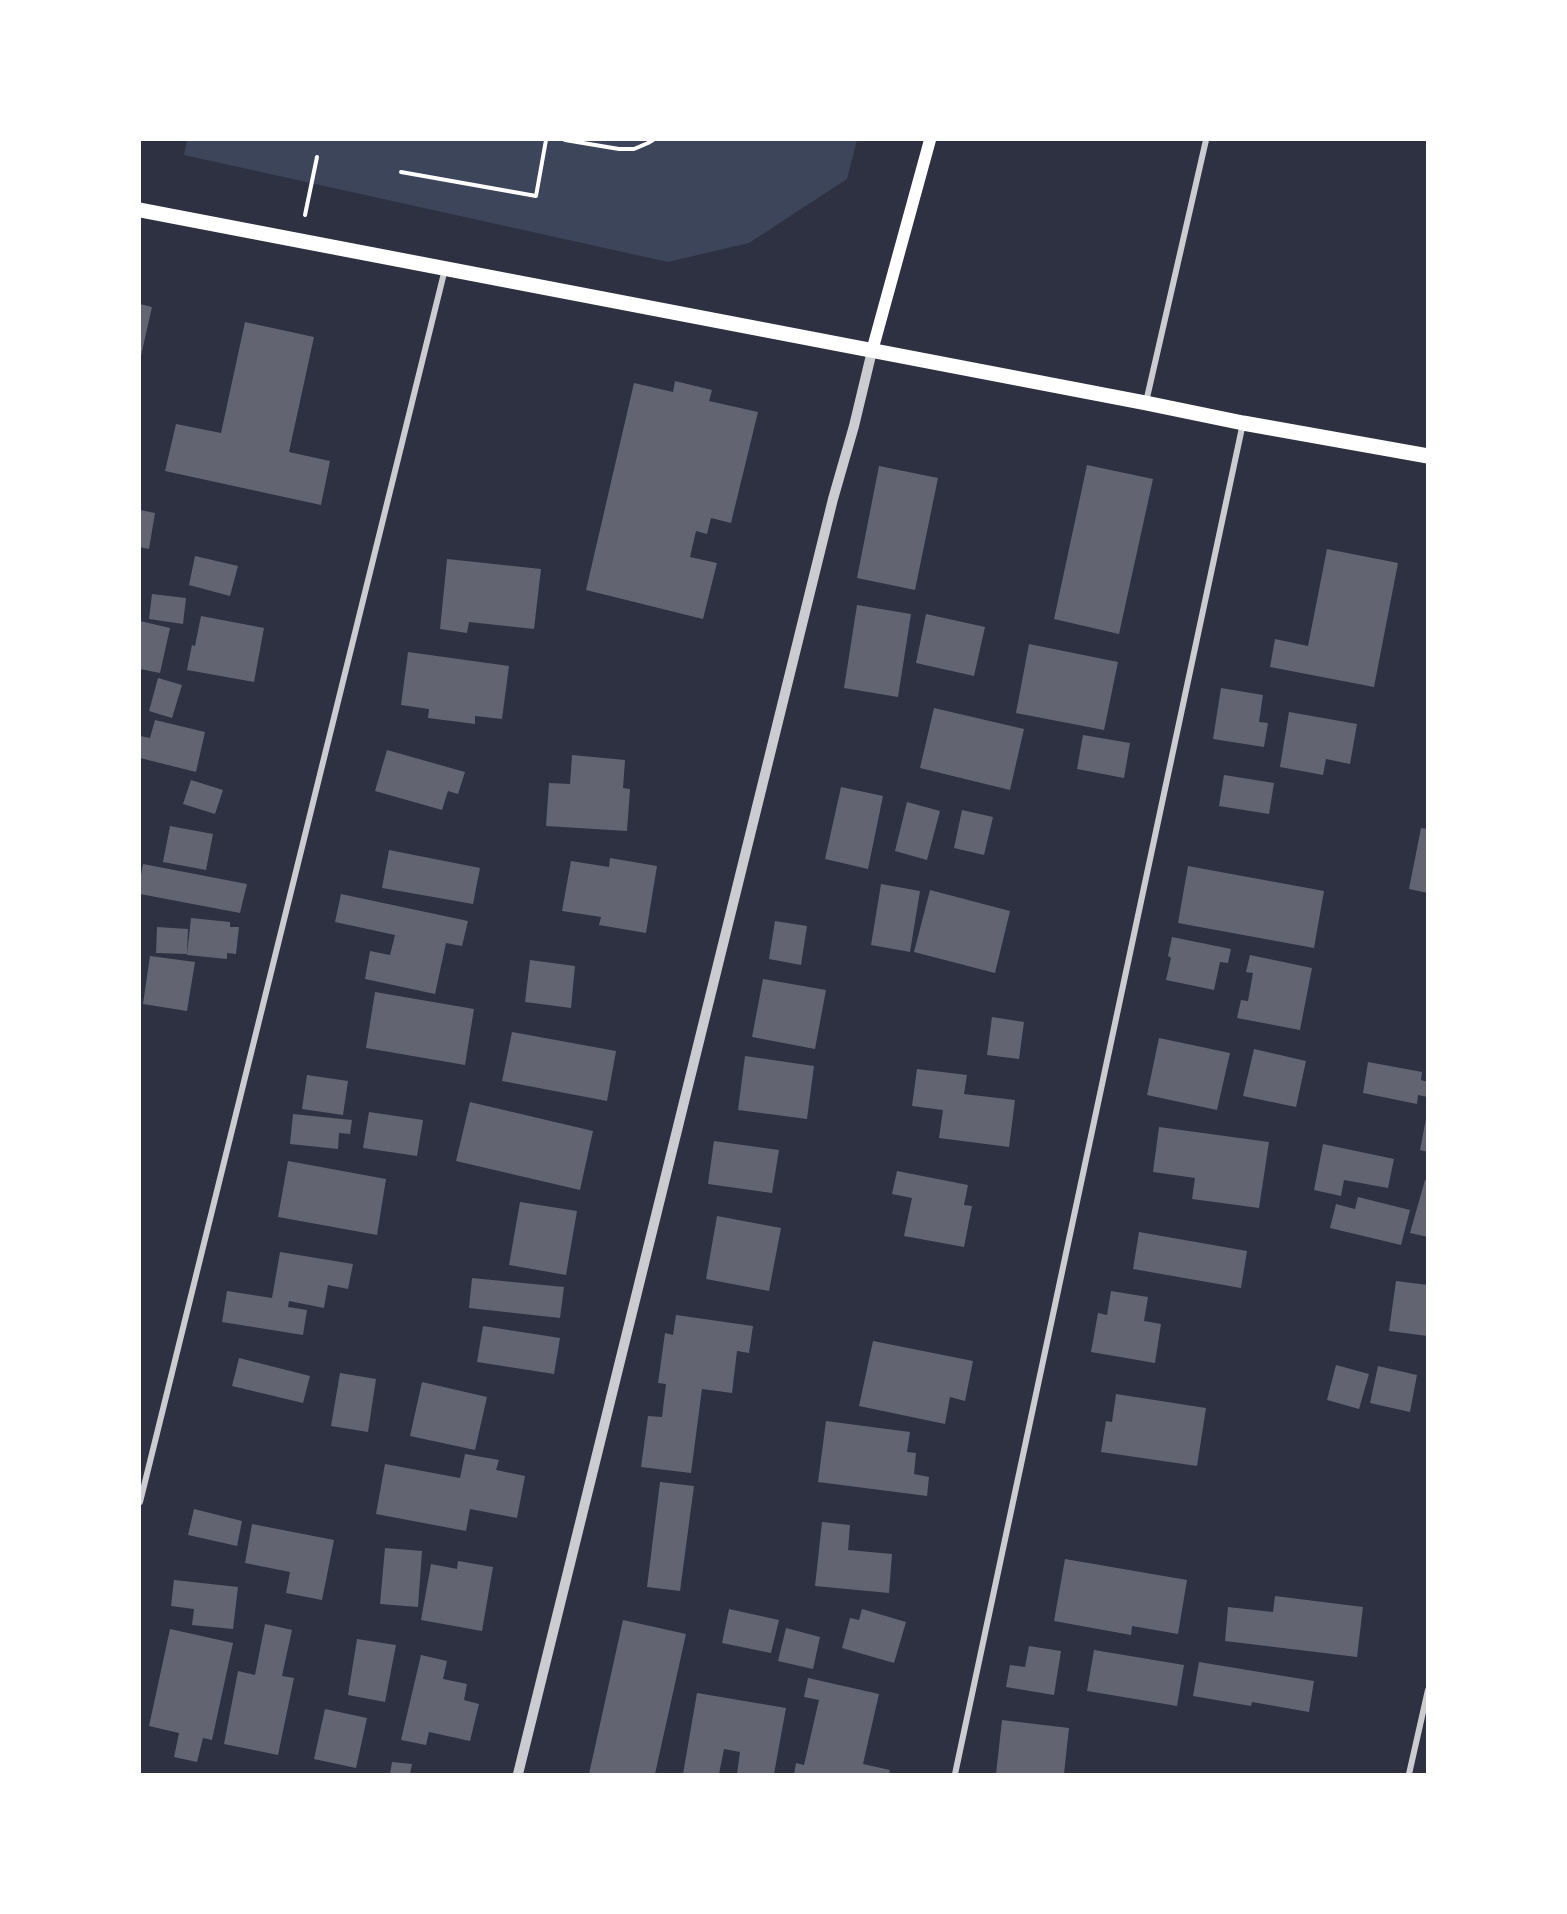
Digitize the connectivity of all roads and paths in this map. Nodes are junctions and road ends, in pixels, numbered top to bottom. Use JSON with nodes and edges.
{"nodes":[{"id":1,"x":546,"y":140,"type":"edge"},
{"id":2,"x":565,"y":140,"type":"edge"},
{"id":3,"x":652,"y":140,"type":"edge"},
{"id":4,"x":930,"y":140,"type":"edge"},
{"id":5,"x":1206,"y":140,"type":"edge"},
{"id":6,"x":317,"y":157,"type":"dead end"},
{"id":7,"x":401,"y":172,"type":"dead end"},
{"id":8,"x":140,"y":210,"type":"edge"},
{"id":9,"x":299,"y":241,"type":"junction"},
{"id":10,"x":444,"y":269,"type":"junction"},
{"id":11,"x":872,"y":351,"type":"junction"},
{"id":12,"x":1146,"y":403,"type":"junction"},
{"id":13,"x":1243,"y":423,"type":"junction"},
{"id":14,"x":1428,"y":456,"type":"edge"},
{"id":15,"x":140,"y":1502,"type":"edge"},
{"id":16,"x":1428,"y":1690,"type":"edge"},
{"id":17,"x":518,"y":1774,"type":"edge"},
{"id":18,"x":955,"y":1774,"type":"edge"},
{"id":19,"x":1409,"y":1774,"type":"edge"}],
"edges":[{"from":1,"to":7,"type":"path"},
{"from":2,"to":3,"type":"path"},
{"from":4,"to":11,"type":"main road"},
{"from":5,"to":12,"type":"street"},
{"from":6,"to":9,"type":"path"},
{"from":8,"to":9,"type":"main road"},
{"from":9,"to":10,"type":"main road"},
{"from":10,"to":11,"type":"main road"},
{"from":10,"to":15,"type":"street"},
{"from":11,"to":12,"type":"main road"},
{"from":11,"to":17,"type":"street"},
{"from":12,"to":13,"type":"main road"},
{"from":13,"to":14,"type":"main road"},
{"from":13,"to":18,"type":"street"},
{"from":16,"to":19,"type":"street"}]}
